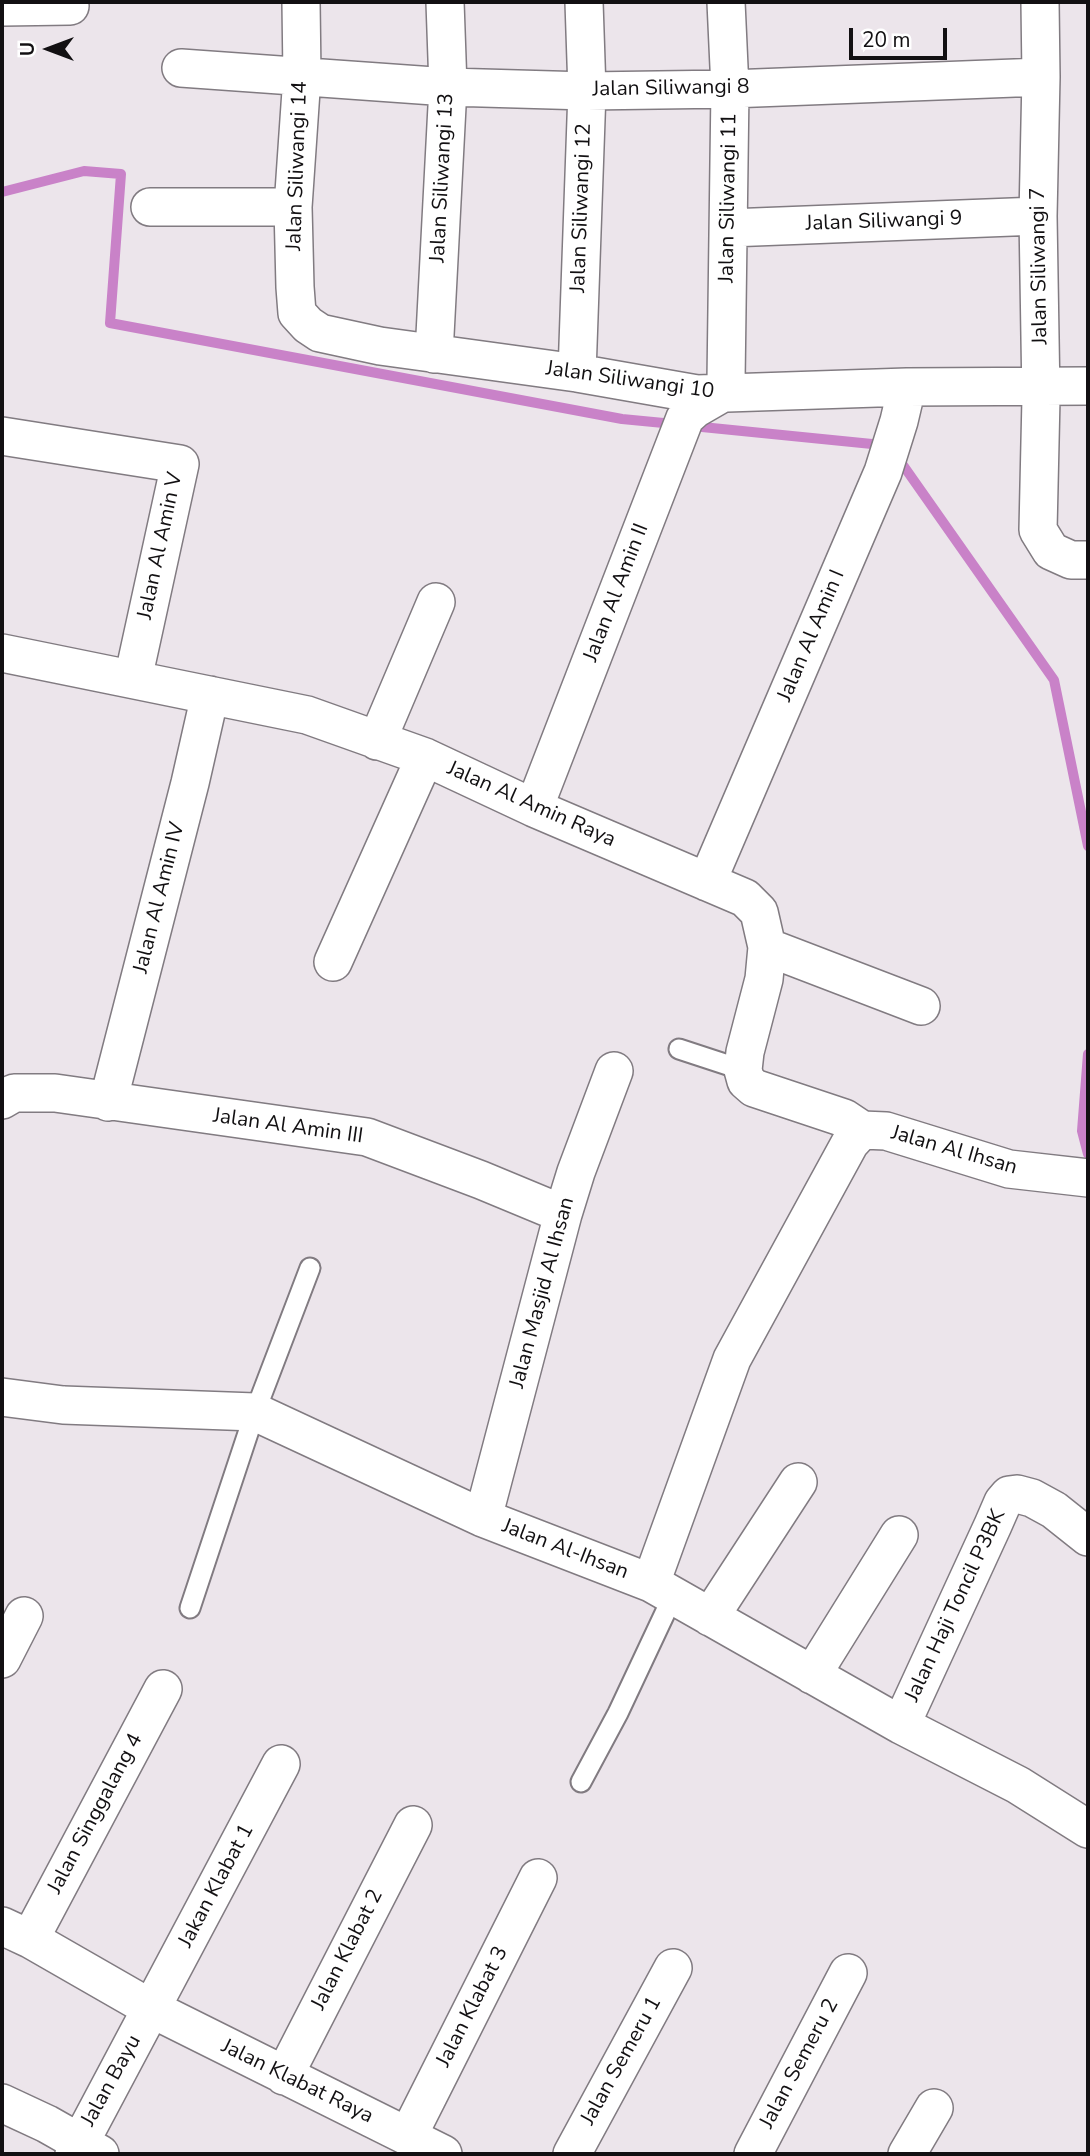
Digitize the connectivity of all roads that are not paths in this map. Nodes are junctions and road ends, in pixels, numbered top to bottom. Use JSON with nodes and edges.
{"nodes":[{"id":1,"x":301,"y":2,"type":"edge"},
{"id":2,"x":445,"y":2,"type":"edge"},
{"id":3,"x":584,"y":2,"type":"edge"},
{"id":4,"x":726,"y":2,"type":"edge"},
{"id":5,"x":1040,"y":2,"type":"edge"},
{"id":6,"x":70,"y":6,"type":"dead end"},
{"id":7,"x":2,"y":7,"type":"edge"},
{"id":8,"x":181,"y":68,"type":"dead end"},
{"id":9,"x":302,"y":76,"type":"junction"},
{"id":10,"x":1041,"y":77,"type":"junction"},
{"id":11,"x":448,"y":87,"type":"junction"},
{"id":12,"x":730,"y":89,"type":"junction"},
{"id":13,"x":587,"y":91,"type":"junction"},
{"id":14,"x":150,"y":207,"type":"dead end"},
{"id":15,"x":293,"y":207,"type":"junction"},
{"id":16,"x":1038,"y":216,"type":"junction"},
{"id":17,"x":729,"y":228,"type":"junction"},
{"id":18,"x":308,"y":326,"type":"joint"},
{"id":19,"x":435,"y":354,"type":"junction"},
{"id":20,"x":577,"y":373,"type":"junction"},
{"id":21,"x":1041,"y":386,"type":"junction"},
{"id":22,"x":1088,"y":386,"type":"edge"},
{"id":23,"x":721,"y":394,"type":"junction"},
{"id":24,"x":903,"y":404,"type":"junction"},
{"id":25,"x":2,"y":436,"type":"edge"},
{"id":26,"x":1088,"y":560,"type":"edge"},
{"id":27,"x":436,"y":602,"type":"dead end"},
{"id":28,"x":2,"y":653,"type":"edge"},
{"id":29,"x":133,"y":679,"type":"junction"},
{"id":30,"x":210,"y":695,"type":"junction"},
{"id":31,"x":377,"y":741,"type":"junction"},
{"id":32,"x":425,"y":757,"type":"junction"},
{"id":33,"x":534,"y":808,"type":"junction"},
{"id":34,"x":707,"y":882,"type":"junction"},
{"id":35,"x":767,"y":947,"type":"junction"},
{"id":36,"x":333,"y":962,"type":"dead end"},
{"id":37,"x":922,"y":1006,"type":"dead end"},
{"id":38,"x":679,"y":1049,"type":"dead end"},
{"id":39,"x":743,"y":1070,"type":"junction"},
{"id":40,"x":614,"y":1071,"type":"dead end"},
{"id":41,"x":2,"y":1100,"type":"edge"},
{"id":42,"x":108,"y":1102,"type":"junction"},
{"id":43,"x":862,"y":1130,"type":"junction"},
{"id":44,"x":1087,"y":1178,"type":"edge"},
{"id":45,"x":563,"y":1214,"type":"junction"},
{"id":46,"x":310,"y":1268,"type":"dead end"},
{"id":47,"x":2,"y":1397,"type":"edge"},
{"id":48,"x":255,"y":1412,"type":"junction"},
{"id":49,"x":798,"y":1482,"type":"dead end"},
{"id":50,"x":483,"y":1518,"type":"junction"},
{"id":51,"x":899,"y":1535,"type":"dead end"},
{"id":52,"x":1088,"y":1537,"type":"edge"},
{"id":53,"x":662,"y":1590,"type":"junction"},
{"id":54,"x":190,"y":1608,"type":"dead end"},
{"id":55,"x":24,"y":1616,"type":"dead end"},
{"id":56,"x":710,"y":1617,"type":"junction"},
{"id":57,"x":2,"y":1659,"type":"edge"},
{"id":58,"x":812,"y":1675,"type":"junction"},
{"id":59,"x":163,"y":1689,"type":"dead end"},
{"id":60,"x":901,"y":1725,"type":"junction"},
{"id":61,"x":281,"y":1764,"type":"dead end"},
{"id":62,"x":581,"y":1782,"type":"dead end"},
{"id":63,"x":413,"y":1825,"type":"dead end"},
{"id":64,"x":1088,"y":1829,"type":"edge"},
{"id":65,"x":538,"y":1878,"type":"dead end"},
{"id":66,"x":16,"y":1933,"type":"edge"},
{"id":67,"x":673,"y":1968,"type":"dead end"},
{"id":68,"x":848,"y":1973,"type":"dead end"},
{"id":69,"x":152,"y":2009,"type":"junction"},
{"id":70,"x":284,"y":2076,"type":"junction"},
{"id":71,"x":2,"y":2103,"type":"edge"},
{"id":72,"x":933,"y":2108,"type":"dead end"},
{"id":73,"x":408,"y":2136,"type":"junction"},
{"id":74,"x":84,"y":2150,"type":"edge"},
{"id":75,"x":443,"y":2154,"type":"edge"},
{"id":76,"x":572,"y":2154,"type":"edge"},
{"id":77,"x":753,"y":2154,"type":"edge"},
{"id":78,"x":907,"y":2154,"type":"edge"}],
"edges":[{"from":1,"to":9,"type":"street","name":"Jalan Siliwangi 14"},
{"from":2,"to":11,"type":"street","name":"Jalan Siliwangi 13"},
{"from":3,"to":13,"type":"street","name":"Jalan Siliwangi 12"},
{"from":4,"to":12,"type":"street","name":"Jalan Siliwangi 11"},
{"from":5,"to":10,"type":"street","name":"Jalan Siliwangi 7"},
{"from":6,"to":7,"type":"street"},
{"from":8,"to":9,"type":"street","name":"Jalan Siliwangi 8"},
{"from":9,"to":11,"type":"street","name":"Jalan Siliwangi 8"},
{"from":9,"to":15,"type":"street","name":"Jalan Siliwangi 14"},
{"from":10,"to":12,"type":"street","name":"Jalan Siliwangi 8"},
{"from":10,"to":16,"type":"street","name":"Jalan Siliwangi 7"},
{"from":11,"to":13,"type":"street","name":"Jalan Siliwangi 8"},
{"from":11,"to":19,"type":"street","name":"Jalan Siliwangi 13"},
{"from":12,"to":13,"type":"street","name":"Jalan Siliwangi 8"},
{"from":12,"to":17,"type":"street","name":"Jalan Siliwangi 11"},
{"from":13,"to":20,"type":"street","name":"Jalan Siliwangi 12"},
{"from":14,"to":15,"type":"street"},
{"from":15,"to":18,"type":"street","name":"Jalan Siliwangi 14"},
{"from":16,"to":17,"type":"street","name":"Jalan Siliwangi 9"},
{"from":16,"to":21,"type":"street","name":"Jalan Siliwangi 7"},
{"from":17,"to":23,"type":"street","name":"Jalan Siliwangi 11"},
{"from":18,"to":19,"type":"street","name":"Jalan Siliwangi 10"},
{"from":19,"to":20,"type":"street","name":"Jalan Siliwangi 10"},
{"from":20,"to":23,"type":"street","name":"Jalan Siliwangi 10"},
{"from":21,"to":22,"type":"street","name":"Jalan Siliwangi 10"},
{"from":21,"to":24,"type":"street","name":"Jalan Siliwangi 10"},
{"from":21,"to":26,"type":"street","name":"Jalan Siliwangi 7"},
{"from":23,"to":24,"type":"street","name":"Jalan Siliwangi 10"},
{"from":23,"to":33,"type":"street","name":"Jalan Al Amin II"},
{"from":24,"to":34,"type":"street","name":"Jalan Al Amin I"},
{"from":25,"to":29,"type":"street","name":"Jalan Al Amin V"},
{"from":27,"to":31,"type":"street"},
{"from":28,"to":29,"type":"street","name":"Jalan Al Amin Raya"},
{"from":29,"to":30,"type":"street","name":"Jalan Al Amin Raya"},
{"from":30,"to":31,"type":"street","name":"Jalan Al Amin Raya"},
{"from":30,"to":42,"type":"street","name":"Jalan Al Amin IV"},
{"from":31,"to":32,"type":"street","name":"Jalan Al Amin Raya"},
{"from":32,"to":33,"type":"street","name":"Jalan Al Amin Raya"},
{"from":32,"to":36,"type":"street"},
{"from":33,"to":34,"type":"street","name":"Jalan Al Amin Raya"},
{"from":34,"to":35,"type":"street","name":"Jalan Al Amin Raya"},
{"from":35,"to":37,"type":"street"},
{"from":35,"to":39,"type":"street","name":"Jalan Al Amin Raya"},
{"from":38,"to":39,"type":"lane"},
{"from":39,"to":43,"type":"street"},
{"from":40,"to":45,"type":"street","name":"Jalan Masjid Al Ihsan"},
{"from":41,"to":42,"type":"street","name":"Jalan Al Amin III"},
{"from":42,"to":45,"type":"street","name":"Jalan Al Amin III"},
{"from":43,"to":44,"type":"street","name":"Jalan Al Ihsan"},
{"from":43,"to":53,"type":"street"},
{"from":45,"to":50,"type":"street","name":"Jalan Masjid Al Ihsan"},
{"from":46,"to":48,"type":"lane"},
{"from":47,"to":48,"type":"street","name":"Jalan Al-Ihsan"},
{"from":48,"to":50,"type":"street","name":"Jalan Al-Ihsan"},
{"from":48,"to":54,"type":"lane"},
{"from":49,"to":56,"type":"street"},
{"from":50,"to":53,"type":"street","name":"Jalan Al-Ihsan"},
{"from":51,"to":58,"type":"street"},
{"from":52,"to":60,"type":"street","name":"Jalan Haji Toncil P3BK"},
{"from":53,"to":56,"type":"street","name":"Jalan Al-Ihsan"},
{"from":53,"to":62,"type":"lane"},
{"from":55,"to":57,"type":"street"},
{"from":56,"to":58,"type":"street","name":"Jalan Al-Ihsan"},
{"from":58,"to":60,"type":"street","name":"Jalan Al-Ihsan"},
{"from":59,"to":66,"type":"street","name":"Jalan Singgalang 4"},
{"from":60,"to":64,"type":"street","name":"Jalan Al-Ihsan"},
{"from":61,"to":69,"type":"street","name":"Jakan Klabat 1"},
{"from":63,"to":70,"type":"street","name":"Jalan Klabat 2"},
{"from":65,"to":73,"type":"street","name":"Jalan Klabat 3"},
{"from":66,"to":69,"type":"street","name":"Jalan Klabat Raya"},
{"from":67,"to":76,"type":"street","name":"Jalan Semeru 1"},
{"from":68,"to":77,"type":"street","name":"Jalan Semeru 2"},
{"from":69,"to":70,"type":"street","name":"Jalan Klabat Raya"},
{"from":69,"to":74,"type":"street","name":"Jalan Bayu"},
{"from":70,"to":73,"type":"street","name":"Jalan Klabat Raya"},
{"from":71,"to":74,"type":"street"},
{"from":72,"to":78,"type":"street"},
{"from":73,"to":75,"type":"street","name":"Jalan Klabat Raya"}]}
